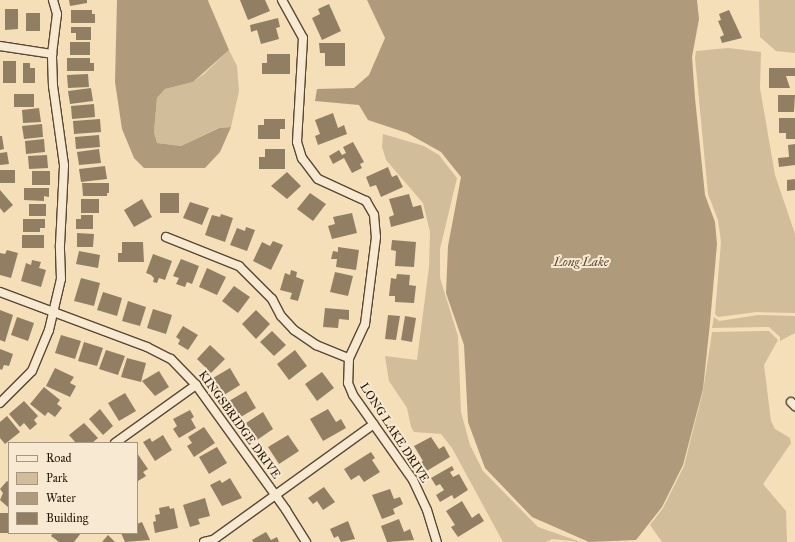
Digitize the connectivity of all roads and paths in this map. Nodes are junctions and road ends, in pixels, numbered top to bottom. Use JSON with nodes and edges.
{"nodes":[{"id":1,"x":53,"y":0,"type":"edge"},
{"id":2,"x":282,"y":0,"type":"edge"},
{"id":3,"x":0,"y":46,"type":"edge"},
{"id":4,"x":52,"y":54,"type":"junction"},
{"id":5,"x":166,"y":237,"type":"dead end"},
{"id":6,"x":0,"y":292,"type":"edge"},
{"id":7,"x":53,"y":314,"type":"junction"},
{"id":8,"x":349,"y":358,"type":"junction"},
{"id":9,"x":196,"y":385,"type":"junction"},
{"id":10,"x":0,"y":403,"type":"edge"},
{"id":11,"x":374,"y":424,"type":"junction"},
{"id":12,"x":116,"y":442,"type":"edge"},
{"id":13,"x":275,"y":495,"type":"junction"},
{"id":14,"x":204,"y":542,"type":"edge"},
{"id":15,"x":306,"y":542,"type":"edge"},
{"id":16,"x":437,"y":542,"type":"edge"}],
"edges":[{"from":1,"to":4,"type":"street"},
{"from":2,"to":8,"type":"street","name":"LONG LAKE DRIVE"},
{"from":3,"to":4,"type":"street"},
{"from":4,"to":7,"type":"street"},
{"from":5,"to":8,"type":"street"},
{"from":6,"to":7,"type":"street","name":"KINGSBRIDGE DRIVE"},
{"from":7,"to":9,"type":"street","name":"KINGSBRIDGE DRIVE"},
{"from":7,"to":10,"type":"street"},
{"from":8,"to":11,"type":"street","name":"LONG LAKE DRIVE"},
{"from":9,"to":12,"type":"street"},
{"from":9,"to":13,"type":"street","name":"KINGSBRIDGE DRIVE"},
{"from":11,"to":13,"type":"street"},
{"from":11,"to":16,"type":"street","name":"LONG LAKE DRIVE"},
{"from":13,"to":14,"type":"street"},
{"from":13,"to":15,"type":"street","name":"KINGSBRIDGE DRIVE"}]}
